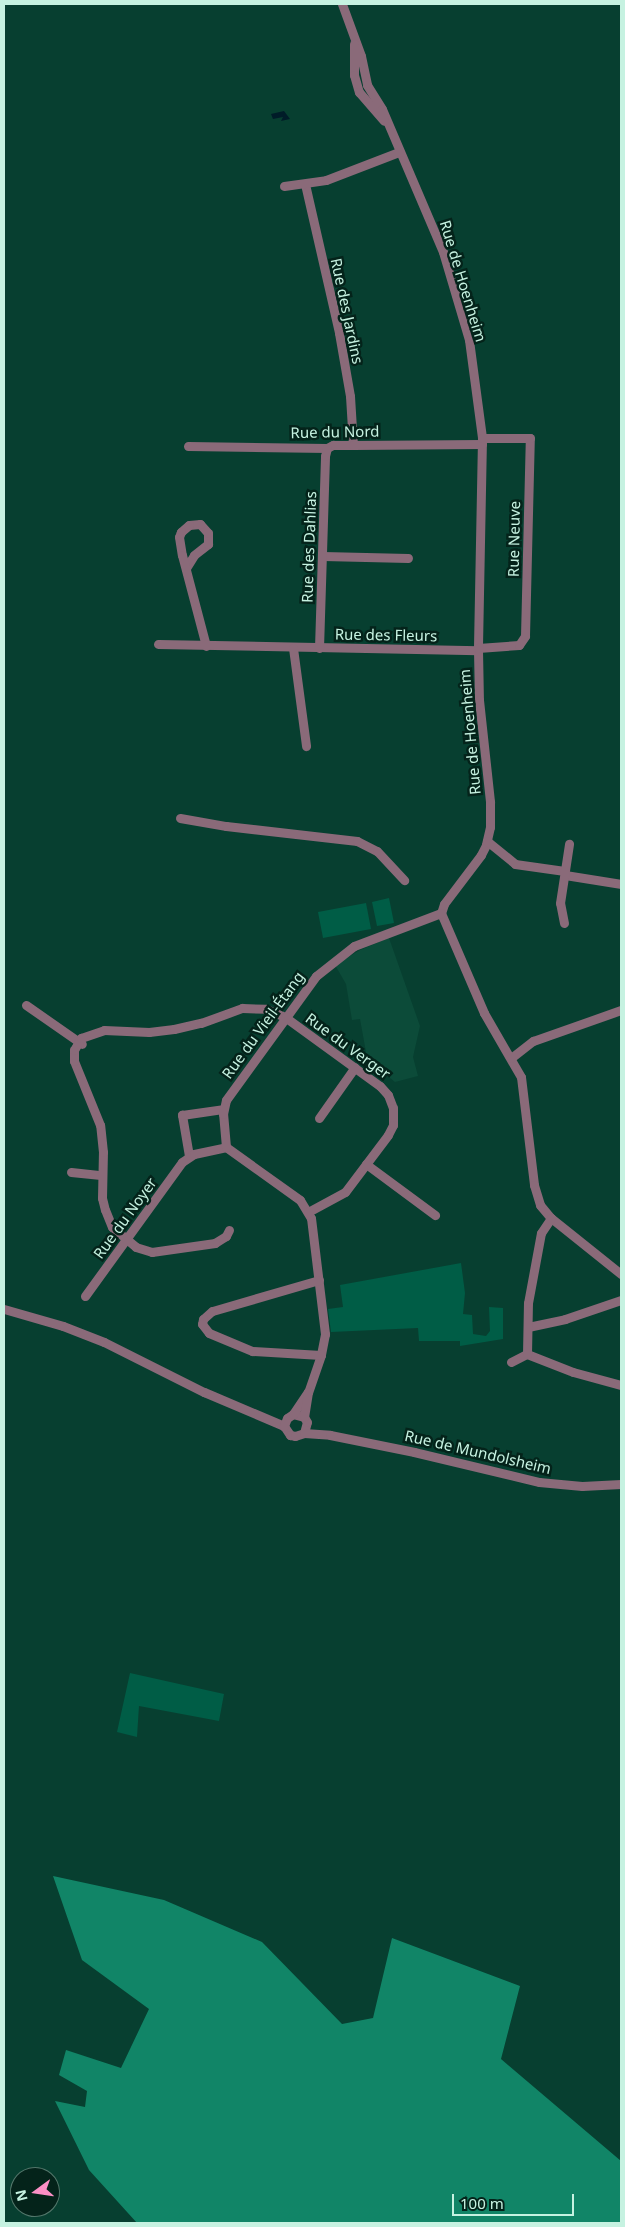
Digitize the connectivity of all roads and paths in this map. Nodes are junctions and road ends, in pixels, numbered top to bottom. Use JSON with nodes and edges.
{"nodes":[{"id":1,"x":342,"y":4,"type":"edge"},
{"id":2,"x":399,"y":152,"type":"junction"},
{"id":3,"x":304,"y":184,"type":"junction"},
{"id":4,"x":284,"y":186,"type":"dead end"},
{"id":5,"x":482,"y":441,"type":"junction"},
{"id":6,"x":353,"y":445,"type":"junction"},
{"id":7,"x":188,"y":446,"type":"dead end"},
{"id":8,"x":327,"y":448,"type":"junction"},
{"id":9,"x":323,"y":556,"type":"junction"},
{"id":10,"x":408,"y":558,"type":"dead end"},
{"id":11,"x":186,"y":568,"type":"junction"},
{"id":12,"x":158,"y":644,"type":"dead end"},
{"id":13,"x":206,"y":646,"type":"junction"},
{"id":14,"x":293,"y":648,"type":"junction"},
{"id":15,"x":319,"y":648,"type":"junction"},
{"id":16,"x":478,"y":649,"type":"junction"},
{"id":17,"x":306,"y":746,"type":"dead end"},
{"id":18,"x":180,"y":818,"type":"dead end"},
{"id":19,"x":487,"y":841,"type":"junction"},
{"id":20,"x":569,"y":844,"type":"dead end"},
{"id":21,"x":565,"y":873,"type":"junction"},
{"id":22,"x":404,"y":880,"type":"dead end"},
{"id":23,"x":621,"y":884,"type":"edge"},
{"id":24,"x":441,"y":913,"type":"junction"},
{"id":25,"x":564,"y":923,"type":"dead end"},
{"id":26,"x":26,"y":1005,"type":"dead end"},
{"id":27,"x":621,"y":1010,"type":"edge"},
{"id":28,"x":286,"y":1018,"type":"junction"},
{"id":29,"x":80,"y":1042,"type":"junction"},
{"id":30,"x":511,"y":1058,"type":"junction"},
{"id":31,"x":355,"y":1068,"type":"junction"},
{"id":32,"x":223,"y":1109,"type":"junction"},
{"id":33,"x":319,"y":1118,"type":"dead end"},
{"id":34,"x":226,"y":1147,"type":"junction"},
{"id":35,"x":189,"y":1156,"type":"junction"},
{"id":36,"x":366,"y":1164,"type":"junction"},
{"id":37,"x":71,"y":1172,"type":"dead end"},
{"id":38,"x":101,"y":1175,"type":"junction"},
{"id":39,"x":308,"y":1212,"type":"junction"},
{"id":40,"x":435,"y":1215,"type":"dead end"},
{"id":41,"x":551,"y":1218,"type":"junction"},
{"id":42,"x":229,"y":1230,"type":"dead end"},
{"id":43,"x":126,"y":1240,"type":"junction"},
{"id":44,"x":621,"y":1274,"type":"edge"},
{"id":45,"x":319,"y":1280,"type":"junction"},
{"id":46,"x":85,"y":1296,"type":"dead end"},
{"id":47,"x":621,"y":1300,"type":"edge"},
{"id":48,"x":4,"y":1309,"type":"edge"},
{"id":49,"x":528,"y":1326,"type":"junction"},
{"id":50,"x":527,"y":1354,"type":"junction"},
{"id":51,"x":321,"y":1356,"type":"junction"},
{"id":52,"x":511,"y":1362,"type":"dead end"},
{"id":53,"x":621,"y":1385,"type":"edge"},
{"id":54,"x":308,"y":1392,"type":"junction"},
{"id":55,"x":288,"y":1419,"type":"junction"},
{"id":56,"x":305,"y":1420,"type":"junction"},
{"id":57,"x":304,"y":1433,"type":"junction"},
{"id":58,"x":330,"y":1435,"type":"junction"},
{"id":59,"x":621,"y":1484,"type":"edge"}],
"edges":[{"from":1,"to":2,"type":"street","name":"Rue de Hoenheim"},
{"from":2,"to":3,"type":"street"},
{"from":2,"to":5,"type":"street","name":"Rue de Hoenheim"},
{"from":3,"to":4,"type":"street"},
{"from":3,"to":6,"type":"street","name":"Rue des Jardins"},
{"from":5,"to":6,"type":"street","name":"Rue du Nord"},
{"from":5,"to":16,"type":"street","name":"Rue de Hoenheim"},
{"from":5,"to":16,"type":"street","name":"Rue Neuve"},
{"from":6,"to":8,"type":"street","name":"Rue du Nord"},
{"from":7,"to":8,"type":"street","name":"Rue du Nord"},
{"from":8,"to":9,"type":"street","name":"Rue des Dahlias"},
{"from":9,"to":10,"type":"street"},
{"from":9,"to":15,"type":"street","name":"Rue des Dahlias"},
{"from":11,"to":11,"type":"street"},
{"from":11,"to":13,"type":"street"},
{"from":12,"to":13,"type":"street","name":"Rue des Fleurs"},
{"from":13,"to":14,"type":"street","name":"Rue des Fleurs"},
{"from":14,"to":15,"type":"street","name":"Rue des Fleurs"},
{"from":14,"to":17,"type":"street"},
{"from":15,"to":16,"type":"street","name":"Rue des Fleurs"},
{"from":16,"to":19,"type":"street","name":"Rue de Hoenheim"},
{"from":18,"to":22,"type":"street"},
{"from":19,"to":21,"type":"street"},
{"from":19,"to":24,"type":"street","name":"Rue de Hoenheim"},
{"from":20,"to":21,"type":"street"},
{"from":21,"to":23,"type":"street"},
{"from":21,"to":25,"type":"street"},
{"from":24,"to":28,"type":"street","name":"Rue du Vieil-Étang"},
{"from":24,"to":30,"type":"street"},
{"from":26,"to":29,"type":"street"},
{"from":27,"to":30,"type":"street"},
{"from":28,"to":29,"type":"street","name":"Rue du Verger"},
{"from":28,"to":31,"type":"street","name":"Rue du Verger"},
{"from":28,"to":32,"type":"street","name":"Rue du Vieil-Étang"},
{"from":29,"to":38,"type":"street"},
{"from":30,"to":41,"type":"street"},
{"from":31,"to":33,"type":"street"},
{"from":31,"to":36,"type":"street","name":"Rue du Verger"},
{"from":32,"to":34,"type":"street"},
{"from":32,"to":35,"type":"street"},
{"from":34,"to":35,"type":"street"},
{"from":34,"to":39,"type":"street"},
{"from":35,"to":43,"type":"street","name":"Rue du Noyer"},
{"from":36,"to":39,"type":"street","name":"Rue du Verger"},
{"from":36,"to":40,"type":"street"},
{"from":37,"to":38,"type":"street"},
{"from":38,"to":43,"type":"street"},
{"from":39,"to":45,"type":"street"},
{"from":41,"to":44,"type":"street"},
{"from":41,"to":49,"type":"street"},
{"from":42,"to":43,"type":"street"},
{"from":43,"to":46,"type":"street","name":"Rue du Noyer"},
{"from":45,"to":51,"type":"street"},
{"from":45,"to":51,"type":"street"},
{"from":47,"to":49,"type":"street"},
{"from":48,"to":55,"type":"street"},
{"from":49,"to":50,"type":"street"},
{"from":50,"to":52,"type":"street"},
{"from":50,"to":53,"type":"street"},
{"from":51,"to":54,"type":"street"},
{"from":54,"to":55,"type":"street"},
{"from":54,"to":56,"type":"street"},
{"from":55,"to":56,"type":"street","name":"Rue de Mundolsheim"},
{"from":55,"to":57,"type":"street","name":"Rue de Mundolsheim"},
{"from":56,"to":57,"type":"street"},
{"from":56,"to":58,"type":"street","name":"Rue de Mundolsheim"},
{"from":57,"to":58,"type":"street","name":"Rue de Mundolsheim"},
{"from":58,"to":59,"type":"street","name":"Rue de Mundolsheim"}]}
